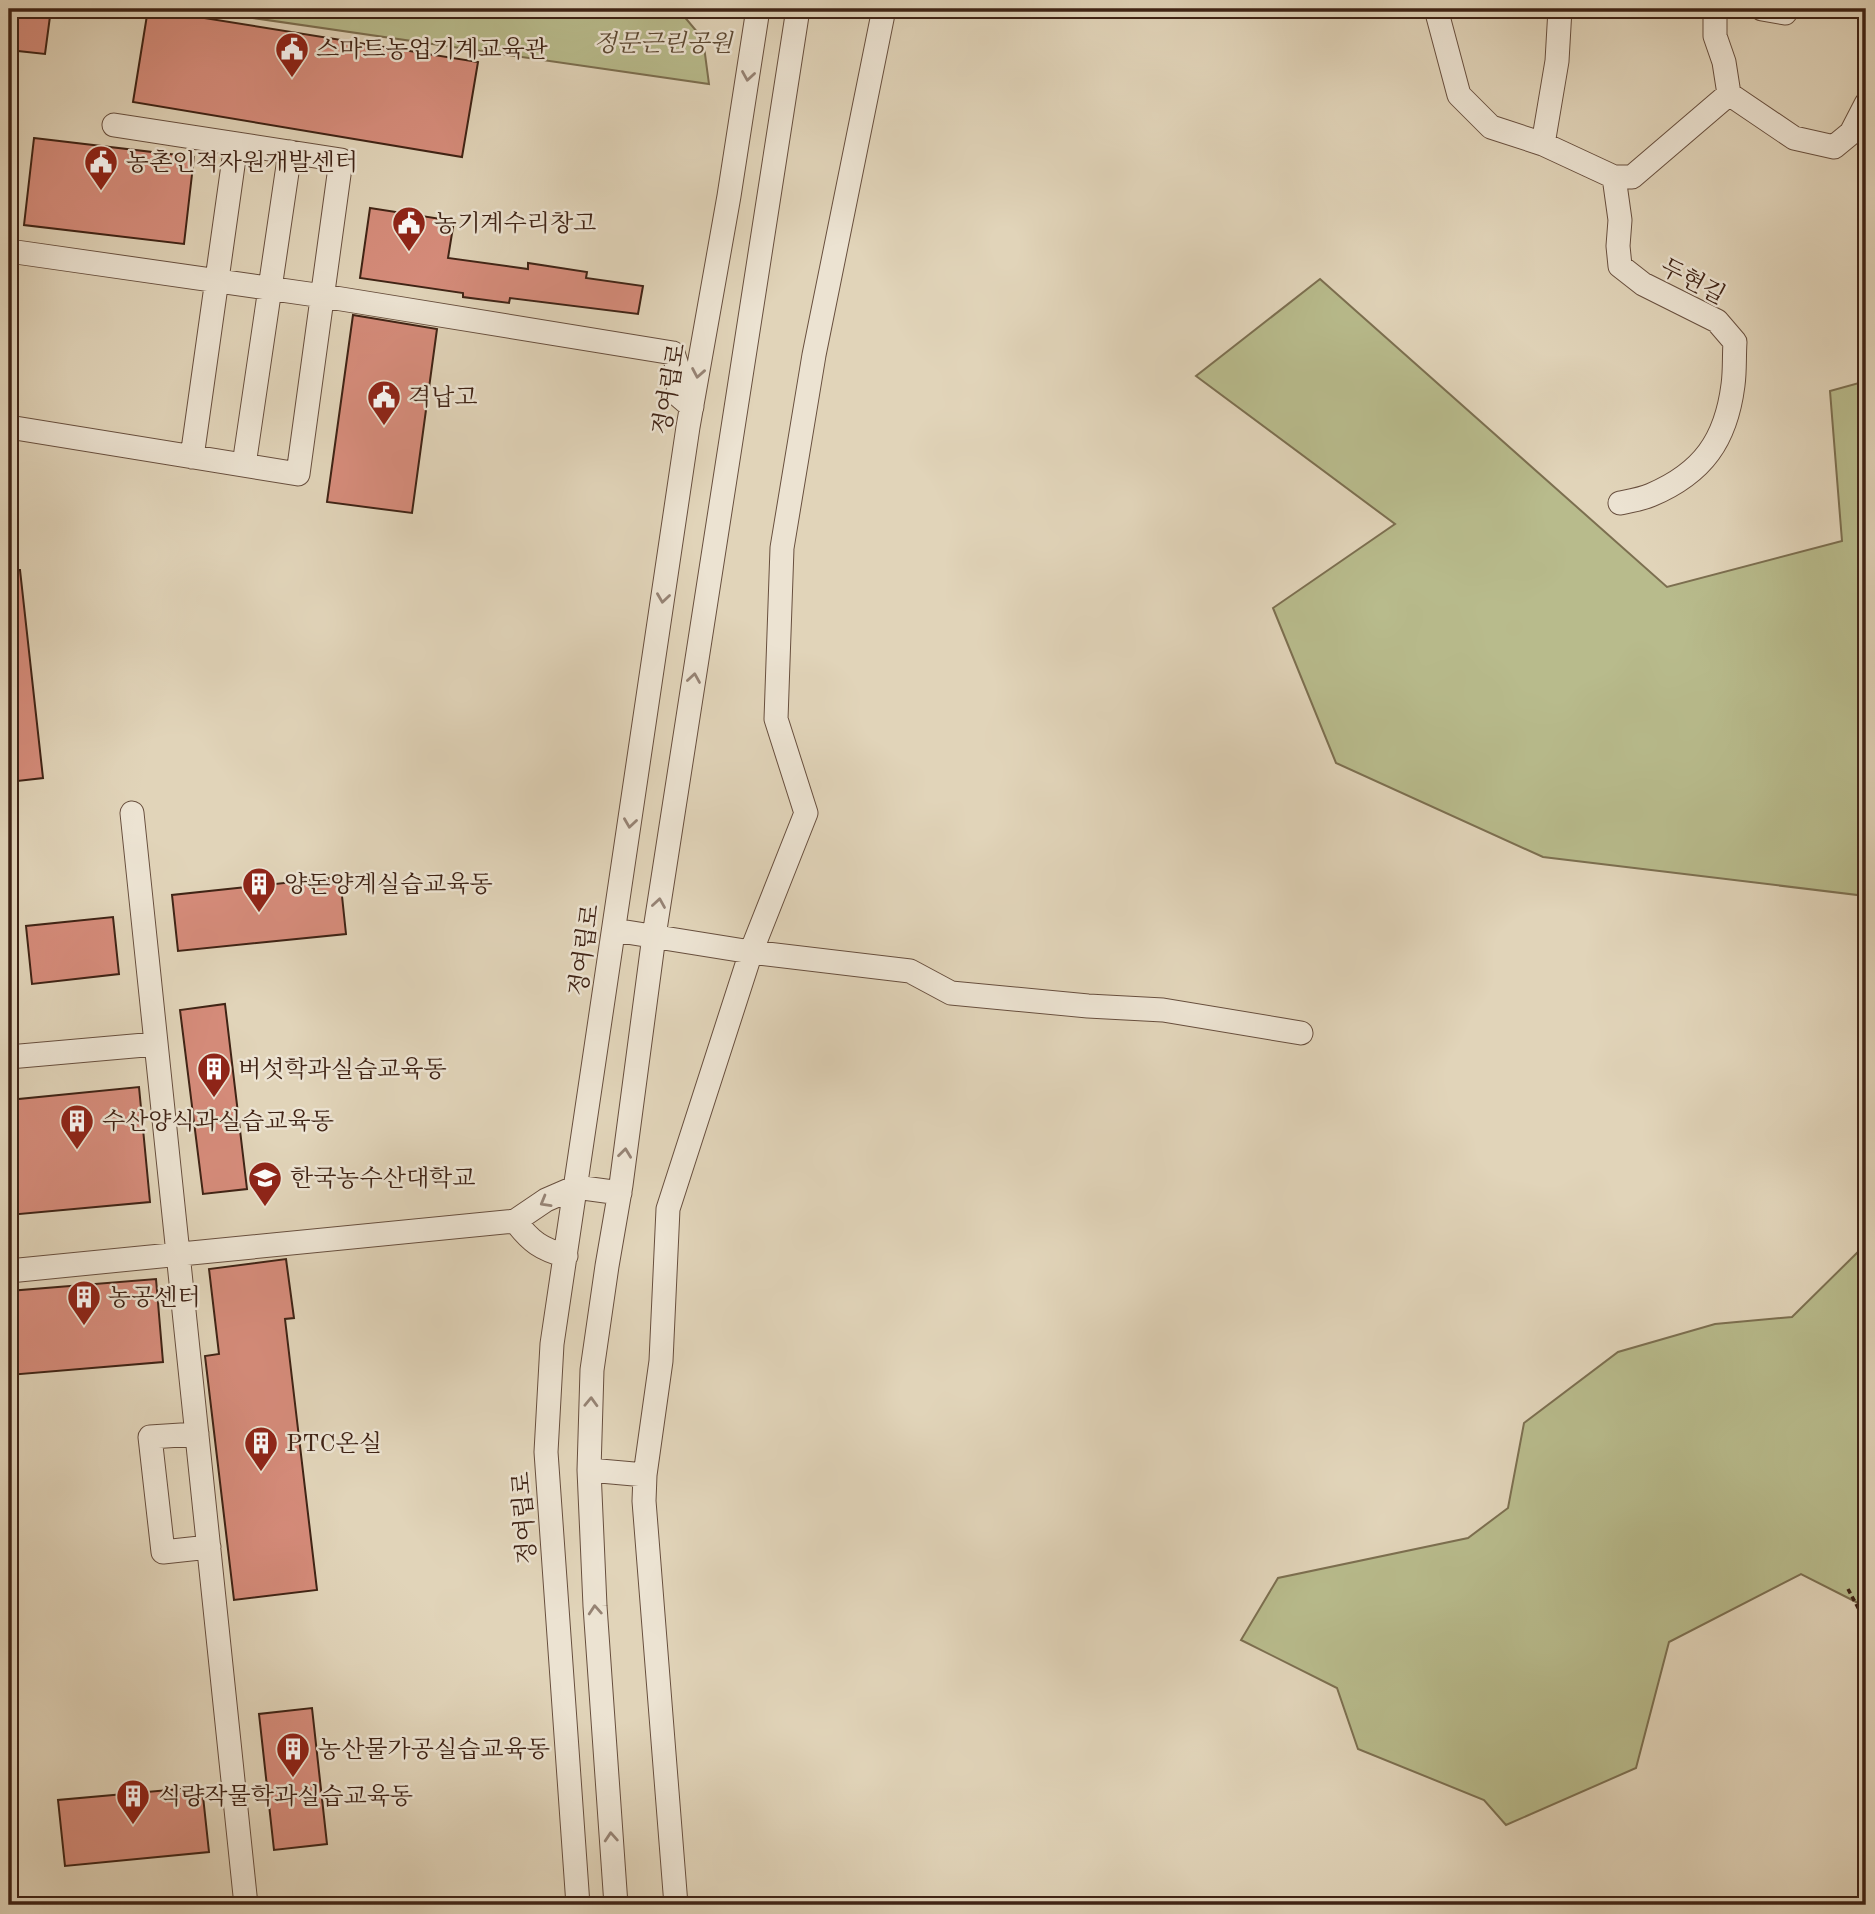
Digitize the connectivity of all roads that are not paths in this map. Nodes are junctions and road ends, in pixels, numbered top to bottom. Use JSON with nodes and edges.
{"nodes":[{"id":1,"x":758,"y":9,"type":"edge"},
{"id":2,"x":798,"y":9,"type":"edge"},
{"id":3,"x":884,"y":9,"type":"edge"},
{"id":4,"x":1436,"y":9,"type":"edge"},
{"id":5,"x":1560,"y":9,"type":"edge"},
{"id":6,"x":1715,"y":9,"type":"edge"},
{"id":7,"x":1762,"y":9,"type":"edge"},
{"id":8,"x":1788,"y":9,"type":"edge"},
{"id":9,"x":1730,"y":94,"type":"junction"},
{"id":10,"x":1866,"y":104,"type":"edge"},
{"id":11,"x":114,"y":125,"type":"dead end"},
{"id":12,"x":236,"y":144,"type":"junction"},
{"id":13,"x":1543,"y":144,"type":"junction"},
{"id":14,"x":290,"y":152,"type":"junction"},
{"id":15,"x":1614,"y":177,"type":"junction"},
{"id":16,"x":9,"y":251,"type":"edge"},
{"id":17,"x":216,"y":280,"type":"junction"},
{"id":18,"x":270,"y":288,"type":"junction"},
{"id":19,"x":323,"y":296,"type":"junction"},
{"id":20,"x":709,"y":310,"type":"junction"},
{"id":21,"x":673,"y":353,"type":"junction"},
{"id":22,"x":692,"y":407,"type":"junction"},
{"id":23,"x":9,"y":427,"type":"edge"},
{"id":24,"x":192,"y":457,"type":"junction"},
{"id":25,"x":244,"y":465,"type":"junction"},
{"id":26,"x":1620,"y":503,"type":"dead end"},
{"id":27,"x":132,"y":813,"type":"dead end"},
{"id":28,"x":614,"y":930,"type":"junction"},
{"id":29,"x":654,"y":936,"type":"junction"},
{"id":30,"x":751,"y":952,"type":"junction"},
{"id":31,"x":1301,"y":1033,"type":"dead end"},
{"id":32,"x":156,"y":1044,"type":"junction"},
{"id":33,"x":9,"y":1056,"type":"edge"},
{"id":34,"x":576,"y":1187,"type":"junction"},
{"id":35,"x":620,"y":1193,"type":"junction"},
{"id":36,"x":515,"y":1221,"type":"junction"},
{"id":37,"x":178,"y":1254,"type":"junction"},
{"id":38,"x":566,"y":1256,"type":"junction"},
{"id":39,"x":9,"y":1271,"type":"edge"},
{"id":40,"x":197,"y":1434,"type":"junction"},
{"id":41,"x":589,"y":1470,"type":"junction"},
{"id":42,"x":645,"y":1475,"type":"junction"},
{"id":43,"x":209,"y":1547,"type":"junction"},
{"id":44,"x":246,"y":1905,"type":"edge"},
{"id":45,"x":578,"y":1905,"type":"edge"},
{"id":46,"x":616,"y":1905,"type":"edge"},
{"id":47,"x":676,"y":1905,"type":"edge"}],
"edges":[{"from":1,"to":20,"type":"street","name":"정여립로","one_way":true},
{"from":29,"to":2,"type":"street","one_way":true},
{"from":3,"to":30,"type":"street"},
{"from":4,"to":13,"type":"street"},
{"from":5,"to":13,"type":"street"},
{"from":6,"to":9,"type":"street"},
{"from":7,"to":8,"type":"street"},
{"from":9,"to":10,"type":"street"},
{"from":9,"to":15,"type":"street"},
{"from":11,"to":12,"type":"street"},
{"from":12,"to":14,"type":"street"},
{"from":12,"to":17,"type":"street"},
{"from":13,"to":15,"type":"street"},
{"from":14,"to":18,"type":"street"},
{"from":14,"to":19,"type":"street"},
{"from":15,"to":26,"type":"street","name":"두현길"},
{"from":16,"to":17,"type":"street"},
{"from":17,"to":18,"type":"street"},
{"from":17,"to":24,"type":"street"},
{"from":18,"to":19,"type":"street"},
{"from":18,"to":25,"type":"street"},
{"from":19,"to":21,"type":"street"},
{"from":19,"to":25,"type":"street"},
{"from":20,"to":21,"type":"street"},
{"from":20,"to":22,"type":"street","name":"정여립로","one_way":true},
{"from":21,"to":22,"type":"street"},
{"from":22,"to":28,"type":"street","name":"정여립로","one_way":true},
{"from":23,"to":24,"type":"street"},
{"from":24,"to":25,"type":"street"},
{"from":27,"to":32,"type":"street"},
{"from":28,"to":29,"type":"street"},
{"from":28,"to":34,"type":"street","name":"정여립로"},
{"from":29,"to":30,"type":"street"},
{"from":35,"to":29,"type":"street","one_way":true},
{"from":30,"to":31,"type":"street"},
{"from":30,"to":42,"type":"street"},
{"from":32,"to":33,"type":"street"},
{"from":32,"to":37,"type":"street"},
{"from":34,"to":35,"type":"street"},
{"from":34,"to":36,"type":"street","one_way":true},
{"from":34,"to":38,"type":"street","name":"정여립로"},
{"from":41,"to":35,"type":"street","one_way":true},
{"from":36,"to":37,"type":"street"},
{"from":36,"to":38,"type":"street"},
{"from":37,"to":39,"type":"street"},
{"from":37,"to":40,"type":"street"},
{"from":38,"to":45,"type":"street","name":"정여립로"},
{"from":40,"to":43,"type":"street"},
{"from":40,"to":43,"type":"street"},
{"from":41,"to":42,"type":"street"},
{"from":46,"to":41,"type":"street","one_way":true},
{"from":42,"to":47,"type":"street"},
{"from":43,"to":44,"type":"street"}]}
